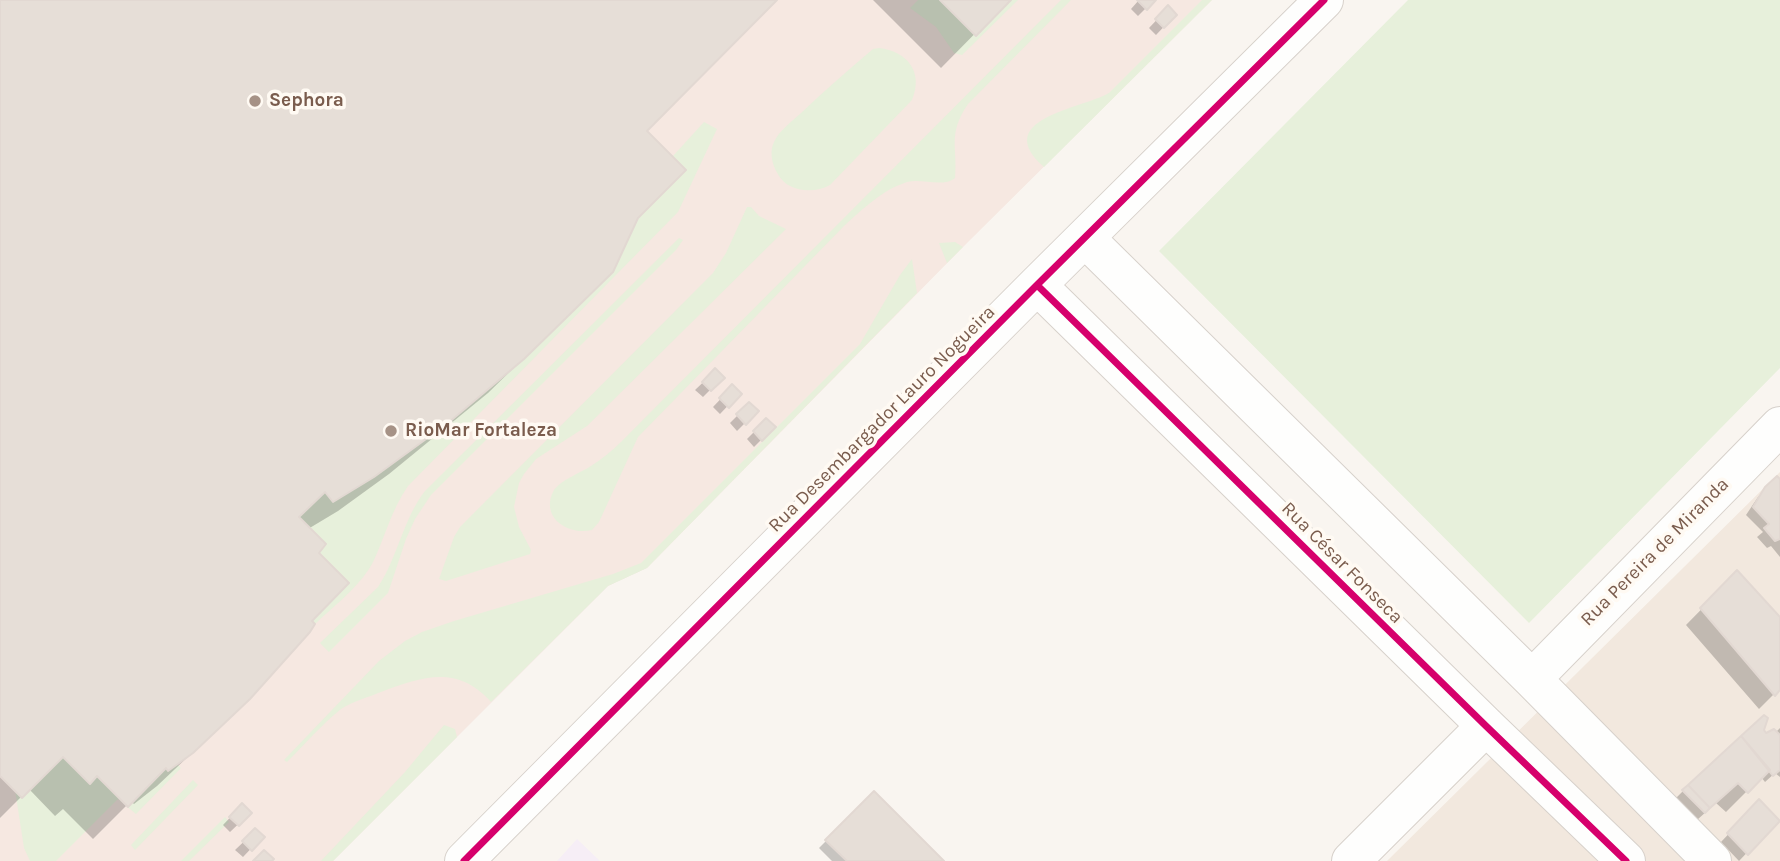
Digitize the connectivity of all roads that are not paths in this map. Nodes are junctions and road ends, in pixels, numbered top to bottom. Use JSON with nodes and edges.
{"nodes":[{"id":1,"x":1324,"y":0,"type":"edge"},
{"id":2,"x":1085,"y":238,"type":"junction"},
{"id":3,"x":1037,"y":285,"type":"junction"},
{"id":4,"x":1780,"y":426,"type":"edge"},
{"id":5,"x":1532,"y":679,"type":"junction"},
{"id":6,"x":1486,"y":726,"type":"junction"},
{"id":7,"x":464,"y":861,"type":"edge"},
{"id":8,"x":1352,"y":861,"type":"edge"},
{"id":9,"x":1626,"y":861,"type":"edge"},
{"id":10,"x":1712,"y":861,"type":"edge"}],
"edges":[{"from":1,"to":2,"type":"street","name":"Rua Desembargador Lauro Nogueira"},
{"from":2,"to":3,"type":"street","name":"Rua Desembargador Lauro Nogueira"},
{"from":2,"to":5,"type":"street"},
{"from":3,"to":6,"type":"street","name":"Rua César Fonseca"},
{"from":3,"to":7,"type":"street","name":"Rua Desembargador Lauro Nogueira"},
{"from":4,"to":5,"type":"street","name":"Rua Pereira de Miranda"},
{"from":5,"to":10,"type":"street"},
{"from":6,"to":8,"type":"street"},
{"from":6,"to":9,"type":"street","name":"Rua César Fonseca"}]}
